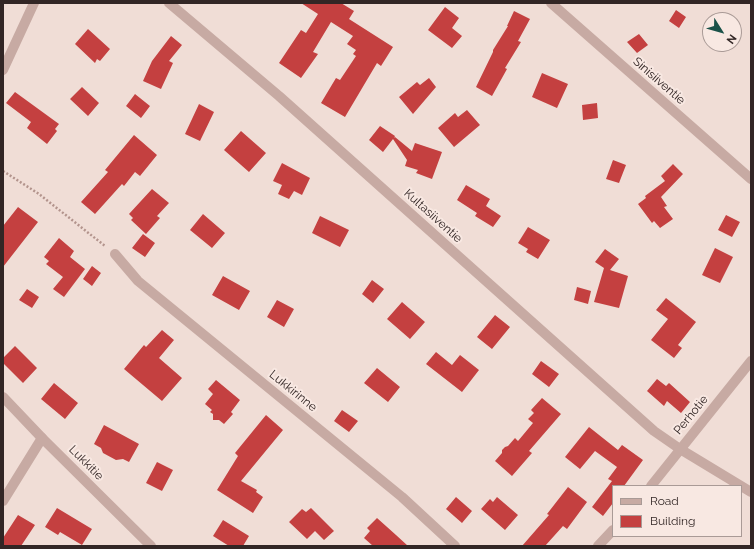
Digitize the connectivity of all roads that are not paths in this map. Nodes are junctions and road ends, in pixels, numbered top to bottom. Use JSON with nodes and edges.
{"nodes":[{"id":1,"x":34,"y":3,"type":"edge"},
{"id":2,"x":169,"y":3,"type":"edge"},
{"id":3,"x":550,"y":3,"type":"edge"},
{"id":4,"x":3,"y":70,"type":"edge"},
{"id":5,"x":751,"y":179,"type":"edge"},
{"id":6,"x":115,"y":254,"type":"road end"},
{"id":7,"x":751,"y":361,"type":"edge"},
{"id":8,"x":3,"y":397,"type":"edge"},
{"id":9,"x":42,"y":438,"type":"junction"},
{"id":10,"x":680,"y":449,"type":"junction"},
{"id":11,"x":652,"y":485,"type":"edge"},
{"id":12,"x":739,"y":485,"type":"edge"},
{"id":13,"x":742,"y":487,"type":"edge"},
{"id":14,"x":751,"y":492,"type":"edge"},
{"id":15,"x":3,"y":501,"type":"edge"},
{"id":16,"x":612,"y":531,"type":"edge"},
{"id":17,"x":151,"y":546,"type":"edge"},
{"id":18,"x":455,"y":546,"type":"edge"},
{"id":19,"x":598,"y":546,"type":"edge"}],
"edges":[{"from":1,"to":4,"type":"street"},
{"from":2,"to":10,"type":"street","name":"Kultasiiventie"},
{"from":3,"to":5,"type":"street","name":"Sinisiiventie"},
{"from":6,"to":18,"type":"street","name":"Lukkirinne"},
{"from":7,"to":10,"type":"street","name":"Perhotie"},
{"from":8,"to":9,"type":"street","name":"Lukkitie"},
{"from":9,"to":15,"type":"street"},
{"from":9,"to":17,"type":"street","name":"Lukkitie"},
{"from":10,"to":11,"type":"street","name":"Perhotie"},
{"from":10,"to":12,"type":"street","name":"Kultasiiventie"},
{"from":13,"to":14,"type":"street","name":"Kultasiiventie"},
{"from":16,"to":19,"type":"street"}]}
